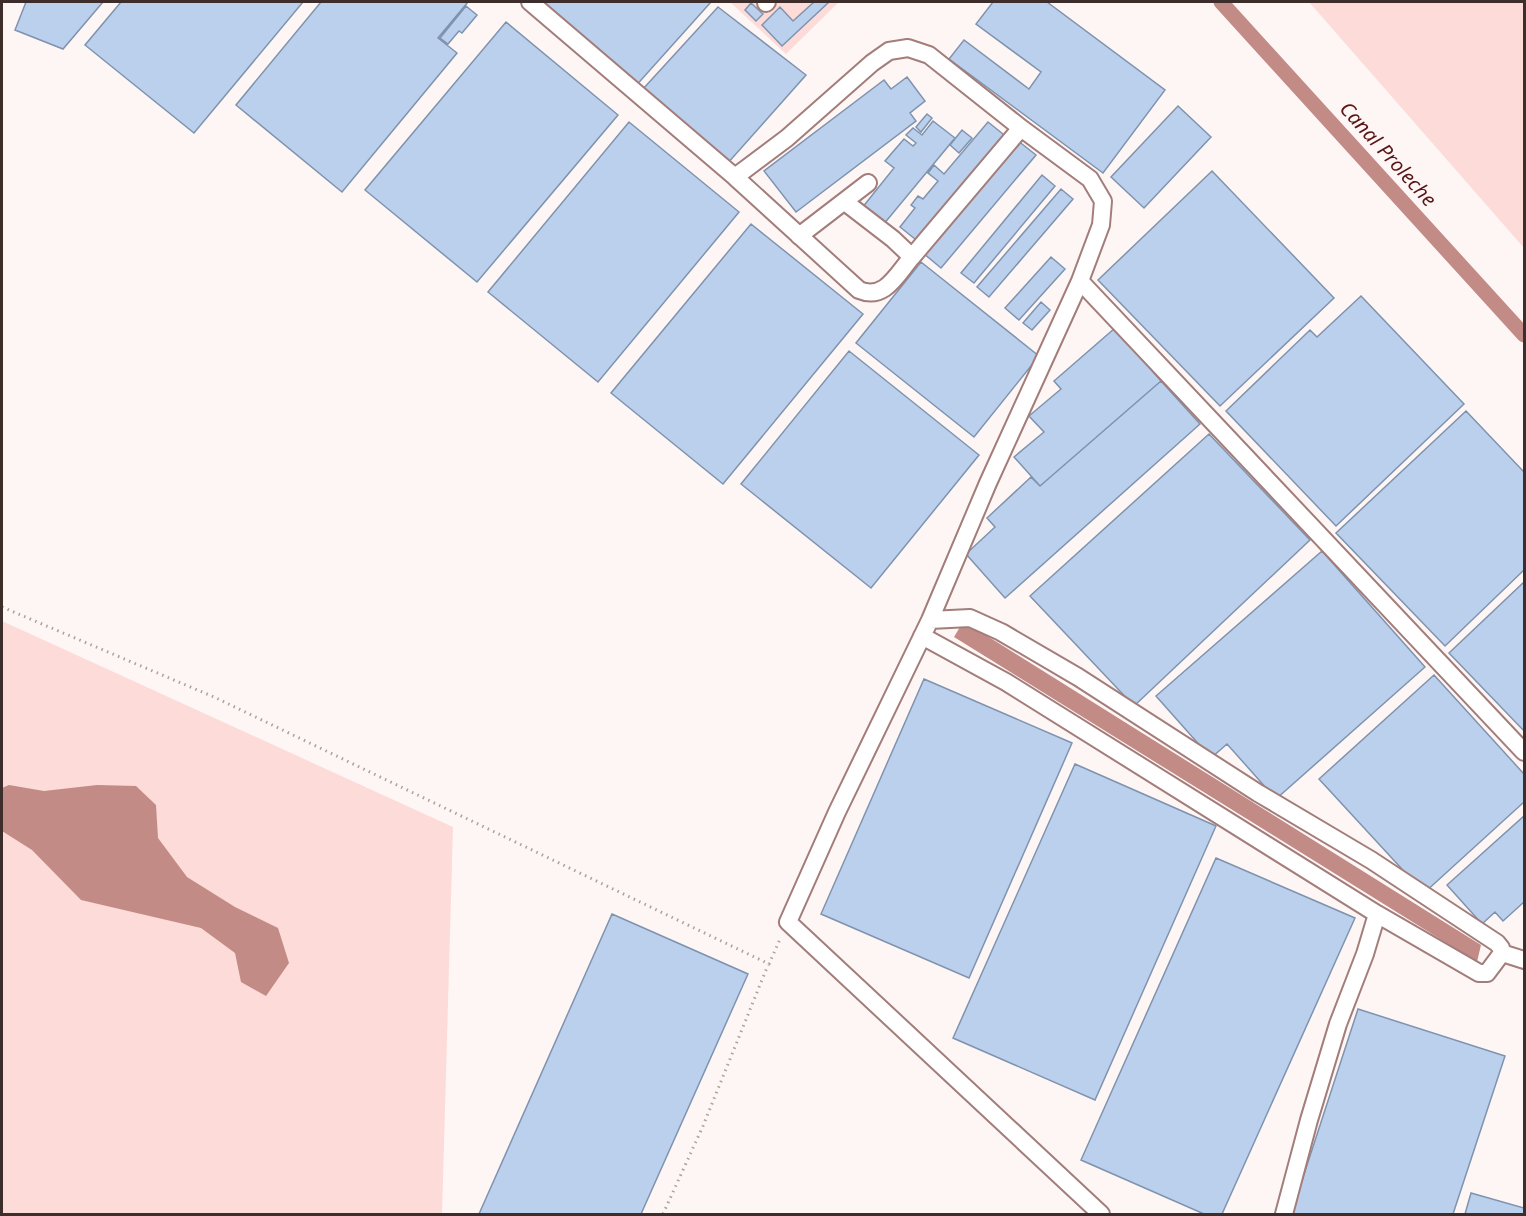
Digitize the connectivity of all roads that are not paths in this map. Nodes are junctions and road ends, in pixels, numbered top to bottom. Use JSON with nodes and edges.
{"nodes":[{"id":1,"x":530,"y":2,"type":"edge"},
{"id":2,"x":1021,"y":128,"type":"junction"},
{"id":3,"x":735,"y":177,"type":"junction"},
{"id":4,"x":868,"y":183,"type":"dead end"},
{"id":5,"x":845,"y":202,"type":"junction"},
{"id":6,"x":799,"y":236,"type":"junction"},
{"id":7,"x":912,"y":257,"type":"junction"},
{"id":8,"x":1080,"y":281,"type":"junction"},
{"id":9,"x":930,"y":620,"type":"junction"},
{"id":10,"x":922,"y":636,"type":"junction"},
{"id":11,"x":1524,"y":752,"type":"edge"},
{"id":12,"x":1377,"y":914,"type":"junction"},
{"id":13,"x":1502,"y":953,"type":"junction"},
{"id":14,"x":1524,"y":960,"type":"edge"},
{"id":15,"x":1093,"y":1212,"type":"edge"},
{"id":16,"x":1284,"y":1215,"type":"edge"}],
"edges":[{"from":1,"to":3,"type":"lane"},
{"from":2,"to":3,"type":"lane"},
{"from":2,"to":7,"type":"lane"},
{"from":2,"to":8,"type":"lane"},
{"from":3,"to":6,"type":"lane"},
{"from":4,"to":5,"type":"lane"},
{"from":5,"to":6,"type":"lane"},
{"from":5,"to":7,"type":"lane"},
{"from":6,"to":7,"type":"lane"},
{"from":8,"to":9,"type":"lane"},
{"from":8,"to":11,"type":"lane"},
{"from":9,"to":10,"type":"lane"},
{"from":9,"to":13,"type":"lane"},
{"from":10,"to":12,"type":"lane"},
{"from":10,"to":15,"type":"lane"},
{"from":12,"to":13,"type":"lane"},
{"from":12,"to":16,"type":"lane"},
{"from":13,"to":14,"type":"lane"}]}
